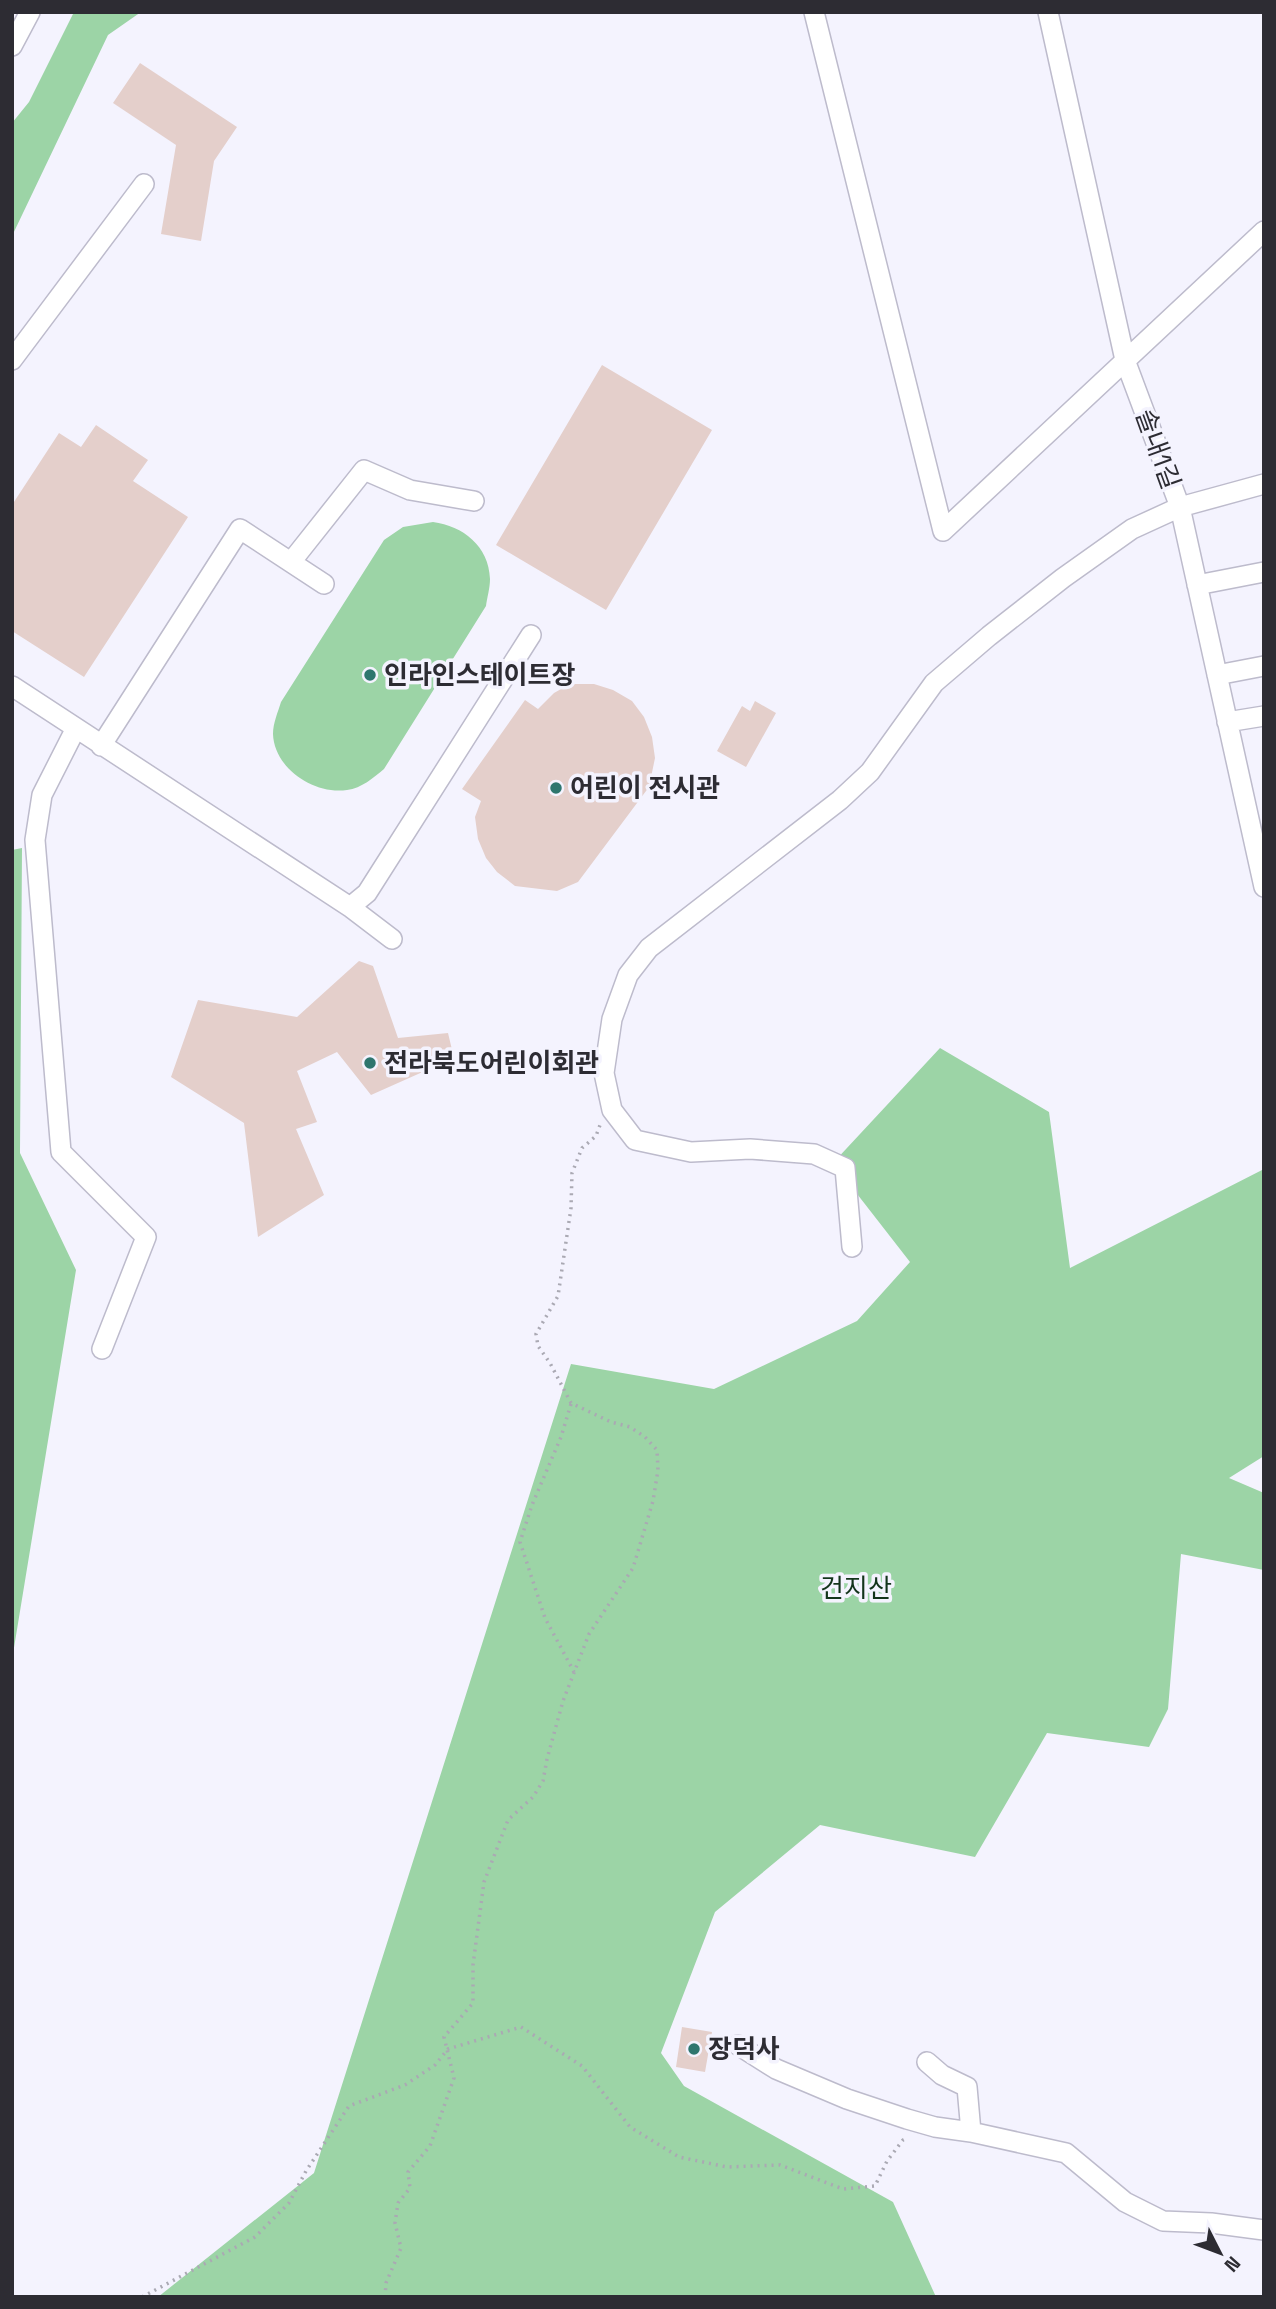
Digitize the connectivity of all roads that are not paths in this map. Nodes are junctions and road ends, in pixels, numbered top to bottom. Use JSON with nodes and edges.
{"nodes":[{"id":1,"x":30,"y":12,"type":"edge"},
{"id":2,"x":814,"y":12,"type":"edge"},
{"id":3,"x":1048,"y":12,"type":"edge"},
{"id":4,"x":12,"y":46,"type":"edge"},
{"id":5,"x":144,"y":184,"type":"dead end"},
{"id":6,"x":1264,"y":231,"type":"edge"},
{"id":7,"x":12,"y":360,"type":"edge"},
{"id":8,"x":1125,"y":360,"type":"junction"},
{"id":9,"x":1264,"y":484,"type":"edge"},
{"id":10,"x":474,"y":501,"type":"dead end"},
{"id":11,"x":1180,"y":507,"type":"junction"},
{"id":12,"x":291,"y":562,"type":"junction"},
{"id":13,"x":1264,"y":572,"type":"edge"},
{"id":14,"x":324,"y":583,"type":"dead end"},
{"id":15,"x":1197,"y":585,"type":"junction"},
{"id":16,"x":531,"y":635,"type":"dead end"},
{"id":17,"x":1264,"y":666,"type":"edge"},
{"id":18,"x":1217,"y":675,"type":"junction"},
{"id":19,"x":12,"y":686,"type":"edge"},
{"id":20,"x":1264,"y":716,"type":"edge"},
{"id":21,"x":1227,"y":722,"type":"junction"},
{"id":22,"x":76,"y":728,"type":"junction"},
{"id":23,"x":101,"y":746,"type":"junction"},
{"id":24,"x":1264,"y":887,"type":"edge"},
{"id":25,"x":350,"y":907,"type":"junction"},
{"id":26,"x":392,"y":939,"type":"dead end"},
{"id":27,"x":852,"y":1247,"type":"dead end"},
{"id":28,"x":102,"y":1349,"type":"dead end"},
{"id":29,"x":738,"y":2045,"type":"dead end"},
{"id":30,"x":927,"y":2062,"type":"dead end"},
{"id":31,"x":971,"y":2132,"type":"junction"},
{"id":32,"x":1264,"y":2230,"type":"edge"}],
"edges":[{"from":1,"to":4,"type":"street"},
{"from":2,"to":8,"type":"street"},
{"from":3,"to":8,"type":"street","name":"솔내1길"},
{"from":5,"to":7,"type":"street"},
{"from":6,"to":8,"type":"street"},
{"from":8,"to":11,"type":"street","name":"솔내1길"},
{"from":9,"to":11,"type":"street"},
{"from":10,"to":12,"type":"street"},
{"from":11,"to":15,"type":"street","name":"솔내1길"},
{"from":11,"to":27,"type":"street"},
{"from":12,"to":14,"type":"street"},
{"from":12,"to":23,"type":"street"},
{"from":13,"to":15,"type":"street"},
{"from":15,"to":18,"type":"street","name":"솔내1길"},
{"from":16,"to":25,"type":"street"},
{"from":17,"to":18,"type":"street"},
{"from":18,"to":21,"type":"street","name":"솔내1길"},
{"from":19,"to":22,"type":"street"},
{"from":20,"to":21,"type":"street"},
{"from":21,"to":24,"type":"street","name":"솔내1길"},
{"from":22,"to":23,"type":"street"},
{"from":22,"to":28,"type":"street"},
{"from":23,"to":25,"type":"street"},
{"from":25,"to":26,"type":"street"},
{"from":29,"to":31,"type":"street"},
{"from":30,"to":31,"type":"street"},
{"from":31,"to":32,"type":"street"}]}
